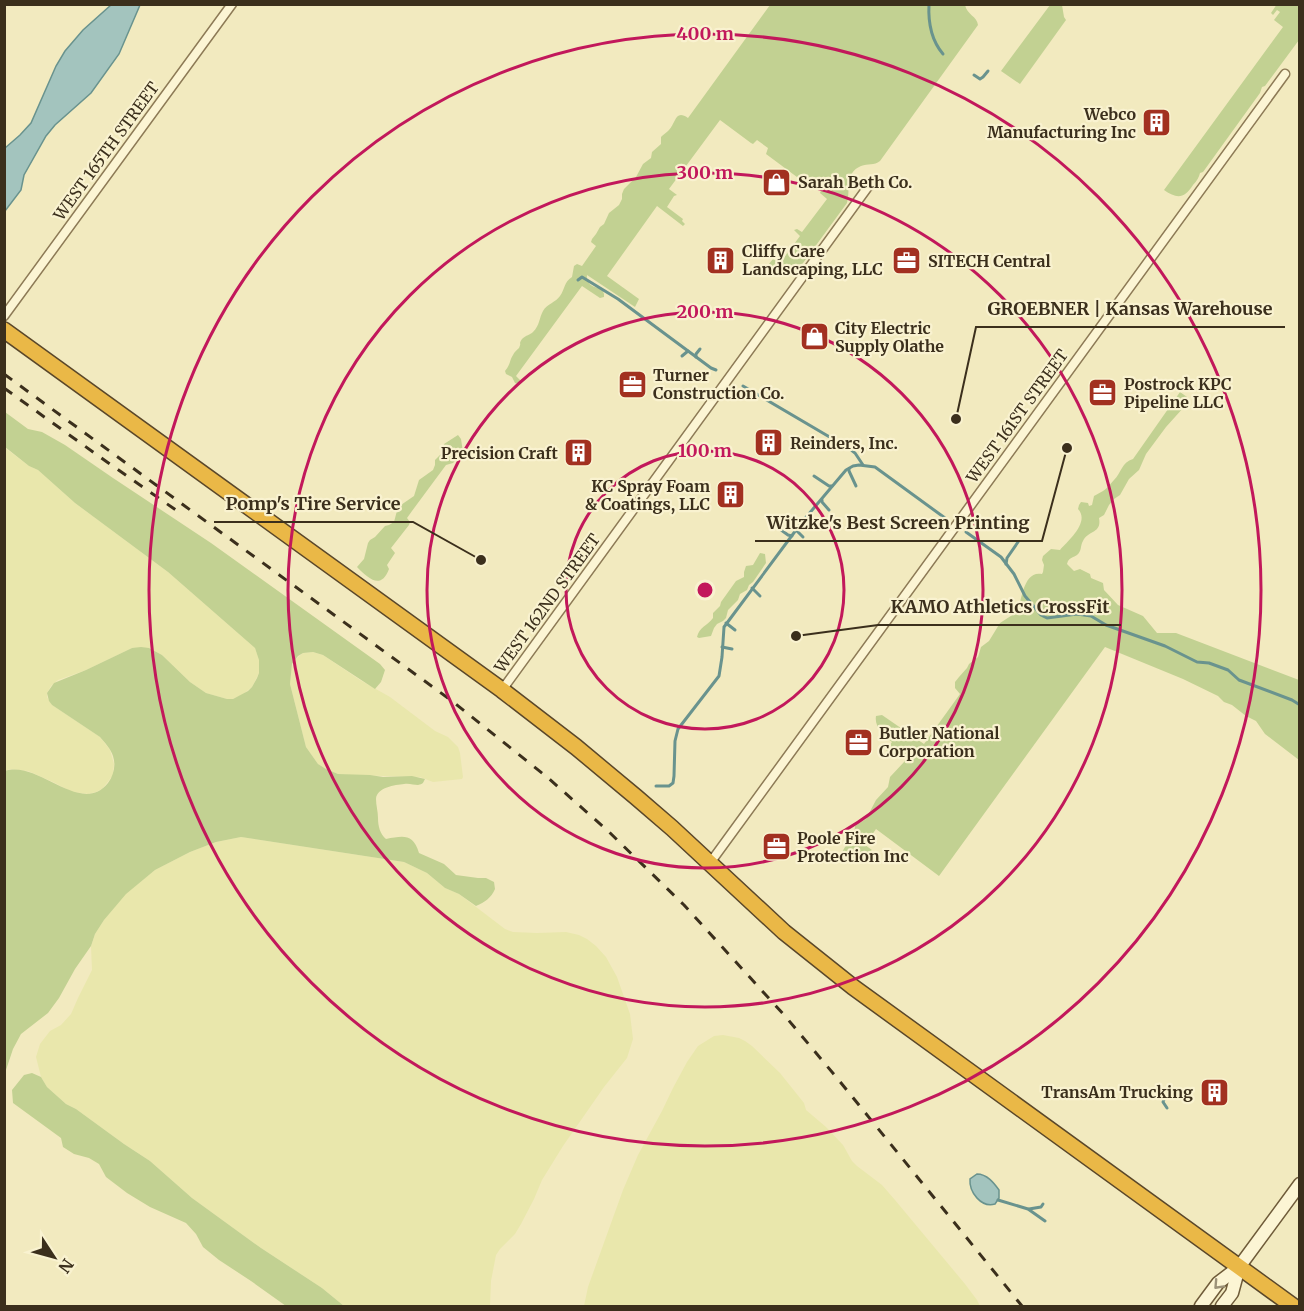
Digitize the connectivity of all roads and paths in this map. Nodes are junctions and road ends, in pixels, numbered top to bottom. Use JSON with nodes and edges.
{"nodes":[{"id":1,"x":232,"y":4,"type":"edge"},
{"id":2,"x":1285,"y":75,"type":"dead end"},
{"id":3,"x":870,"y":184,"type":"dead end"},
{"id":4,"x":4,"y":316,"type":"edge"},
{"id":5,"x":4,"y":330,"type":"edge"},
{"id":6,"x":502,"y":690,"type":"junction"},
{"id":7,"x":711,"y":863,"type":"junction"},
{"id":8,"x":1299,"y":1184,"type":"edge"},
{"id":9,"x":1239,"y":1267,"type":"junction"},
{"id":10,"x":1201,"y":1306,"type":"edge"},
{"id":11,"x":1222,"y":1306,"type":"edge"},
{"id":12,"x":1293,"y":1306,"type":"edge"}],
"edges":[{"from":1,"to":4,"type":"street","name":"WEST 165TH STREET"},
{"from":2,"to":7,"type":"street","name":"WEST 161ST STREET"},
{"from":3,"to":6,"type":"street","name":"WEST 162ND STREET"},
{"from":5,"to":6,"type":"highway"},
{"from":6,"to":7,"type":"highway"},
{"from":7,"to":9,"type":"highway"},
{"from":8,"to":9,"type":"street"},
{"from":9,"to":10,"type":"street","one_way":true},
{"from":9,"to":11,"type":"street"},
{"from":9,"to":12,"type":"highway"}]}
